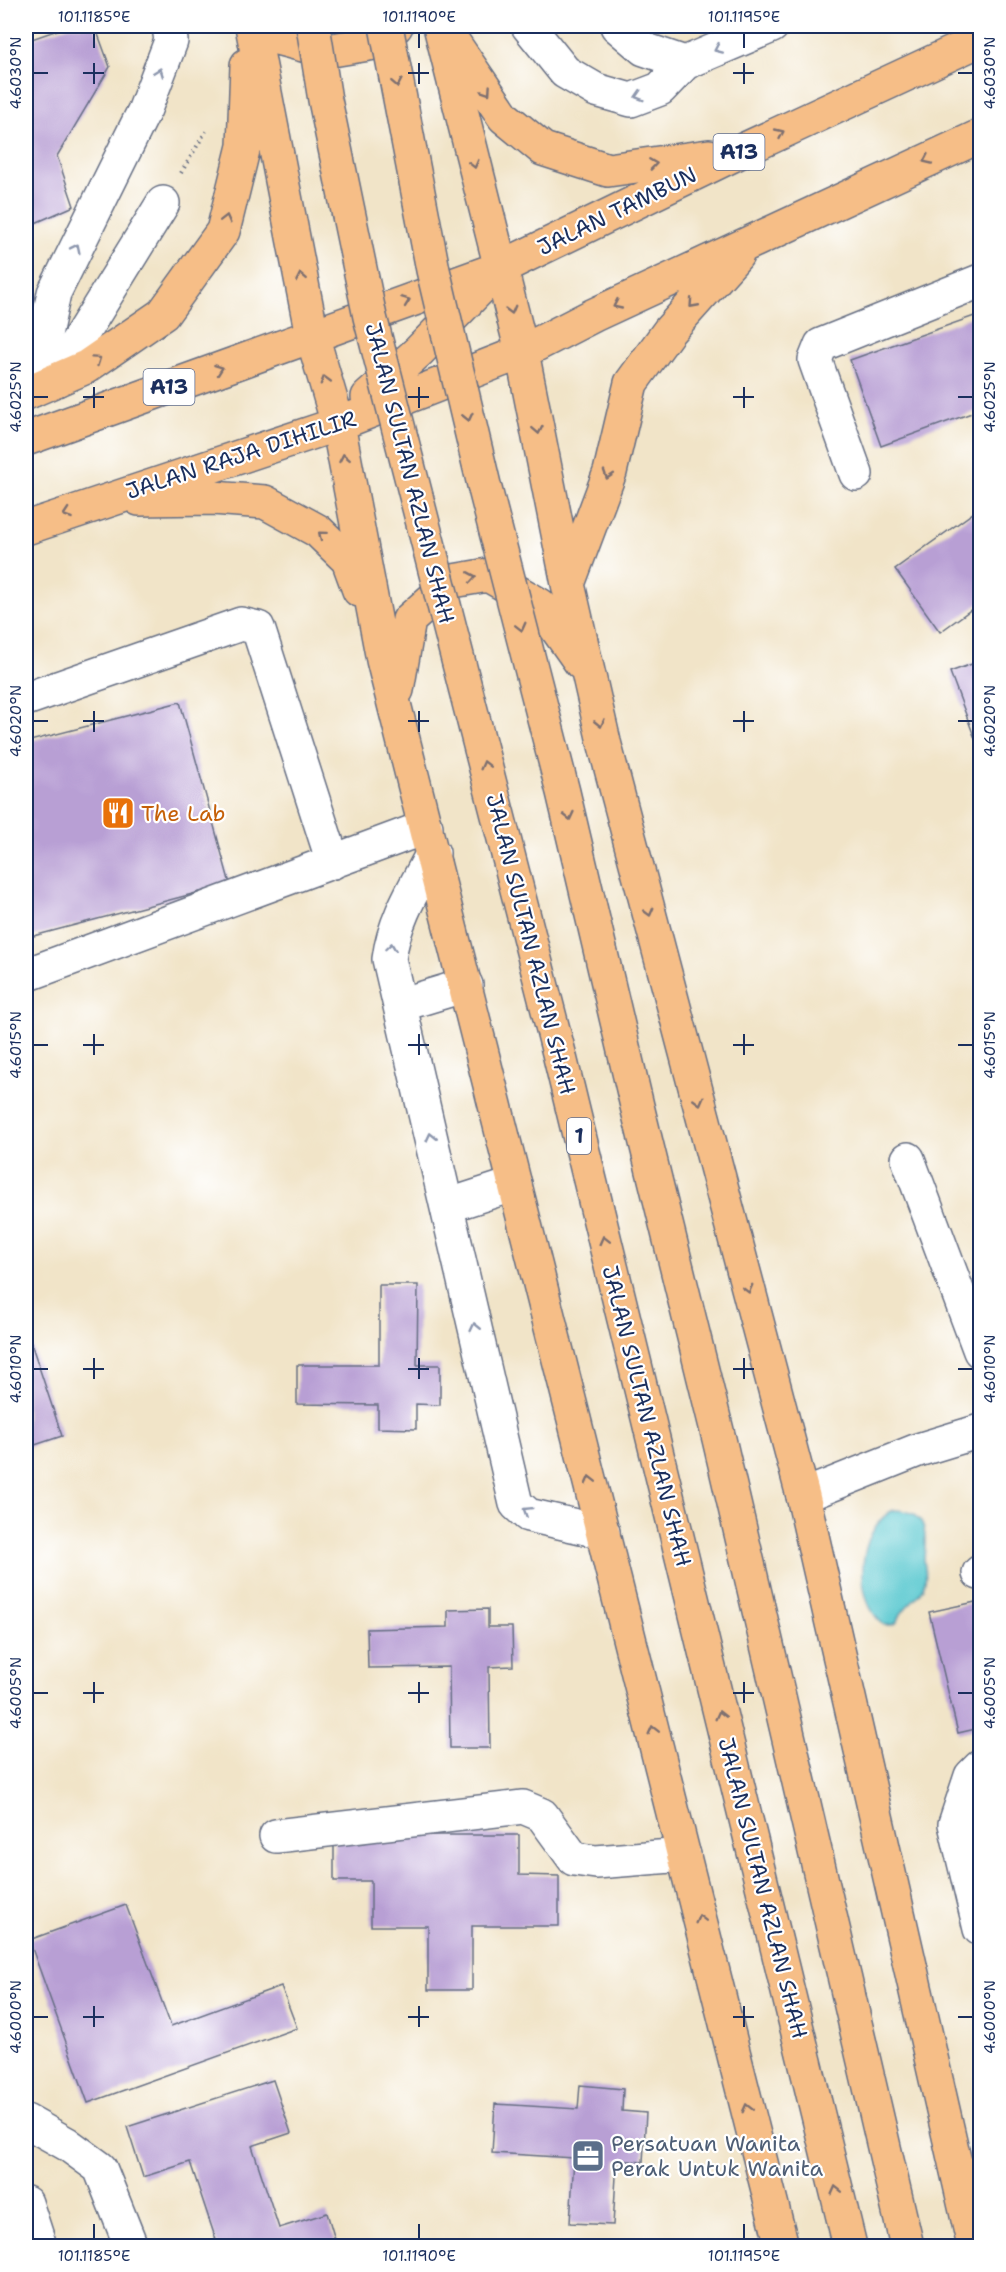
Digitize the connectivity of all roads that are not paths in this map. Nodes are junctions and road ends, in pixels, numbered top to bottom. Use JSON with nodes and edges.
{"nodes":[{"id":1,"x":169,"y":26,"type":"edge"},
{"id":2,"x":251,"y":26,"type":"edge"},
{"id":3,"x":269,"y":26,"type":"edge"},
{"id":4,"x":313,"y":26,"type":"edge"},
{"id":5,"x":386,"y":26,"type":"edge"},
{"id":6,"x":396,"y":26,"type":"edge"},
{"id":7,"x":441,"y":26,"type":"edge"},
{"id":8,"x":528,"y":26,"type":"edge"},
{"id":9,"x":617,"y":26,"type":"edge"},
{"id":10,"x":772,"y":26,"type":"edge"},
{"id":11,"x":981,"y":40,"type":"edge"},
{"id":12,"x":686,"y":63,"type":"junction"},
{"id":13,"x":981,"y":136,"type":"edge"},
{"id":14,"x":741,"y":151,"type":"junction"},
{"id":15,"x":163,"y":203,"type":"dead end"},
{"id":16,"x":746,"y":245,"type":"junction"},
{"id":17,"x":500,"y":268,"type":"junction"},
{"id":18,"x":981,"y":281,"type":"edge"},
{"id":19,"x":40,"y":293,"type":"edge"},
{"id":20,"x":312,"y":335,"type":"junction"},
{"id":21,"x":419,"y":351,"type":"junction"},
{"id":22,"x":522,"y":352,"type":"junction"},
{"id":23,"x":38,"y":388,"type":"edge"},
{"id":24,"x":338,"y":424,"type":"junction"},
{"id":25,"x":26,"y":439,"type":"edge"},
{"id":26,"x":856,"y":474,"type":"dead end"},
{"id":27,"x":108,"y":500,"type":"junction"},
{"id":28,"x":26,"y":528,"type":"edge"},
{"id":29,"x":568,"y":584,"type":"junction"},
{"id":30,"x":383,"y":660,"type":"junction"},
{"id":31,"x":589,"y":674,"type":"junction"},
{"id":32,"x":26,"y":699,"type":"edge"},
{"id":33,"x":394,"y":704,"type":"junction"},
{"id":34,"x":429,"y":840,"type":"junction"},
{"id":35,"x":333,"y":862,"type":"junction"},
{"id":36,"x":26,"y":975,"type":"edge"},
{"id":37,"x":466,"y":985,"type":"junction"},
{"id":38,"x":400,"y":1005,"type":"junction"},
{"id":39,"x":908,"y":1159,"type":"dead end"},
{"id":40,"x":515,"y":1184,"type":"junction"},
{"id":41,"x":447,"y":1206,"type":"junction"},
{"id":42,"x":981,"y":1351,"type":"edge"},
{"id":43,"x":981,"y":1431,"type":"edge"},
{"id":44,"x":803,"y":1496,"type":"junction"},
{"id":45,"x":603,"y":1532,"type":"junction"},
{"id":46,"x":981,"y":1767,"type":"edge"},
{"id":47,"x":276,"y":1836,"type":"dead end"},
{"id":48,"x":684,"y":1855,"type":"junction"},
{"id":49,"x":981,"y":1929,"type":"edge"},
{"id":50,"x":26,"y":2121,"type":"edge"},
{"id":51,"x":26,"y":2203,"type":"edge"},
{"id":52,"x":40,"y":2247,"type":"edge"},
{"id":53,"x":131,"y":2247,"type":"edge"},
{"id":54,"x":782,"y":2247,"type":"edge"},
{"id":55,"x":850,"y":2247,"type":"edge"},
{"id":56,"x":907,"y":2247,"type":"edge"},
{"id":57,"x":974,"y":2247,"type":"edge"}],
"edges":[{"from":19,"to":1,"type":"street","one_way":true},
{"from":20,"to":2,"type":"main road","one_way":true},
{"from":23,"to":2,"type":"main road","one_way":true},
{"from":3,"to":6,"type":"main road"},
{"from":55,"to":4,"type":"main road","name":"JALAN SULTAN AZLAN SHAH","number":"1","one_way":true,"bridge":true},
{"from":5,"to":56,"type":"main road","one_way":true,"bridge":true},
{"from":7,"to":14,"type":"main road","one_way":true},
{"from":7,"to":17,"type":"main road","one_way":true},
{"from":12,"to":8,"type":"street","one_way":true},
{"from":9,"to":12,"type":"street"},
{"from":10,"to":12,"type":"street","one_way":true},
{"from":14,"to":11,"type":"main road","name":"JALAN TAMBUN","number":"A13","one_way":true},
{"from":13,"to":16,"type":"main road","one_way":true},
{"from":14,"to":17,"type":"main road","name":"JALAN TAMBUN","number":"A13"},
{"from":15,"to":23,"type":"street"},
{"from":16,"to":22,"type":"main road","one_way":true},
{"from":16,"to":29,"type":"main road","one_way":true},
{"from":20,"to":17,"type":"main road","name":"JALAN TAMBUN","number":"A13","one_way":true},
{"from":17,"to":21,"type":"main road"},
{"from":17,"to":22,"type":"main road","one_way":true},
{"from":18,"to":26,"type":"street"},
{"from":19,"to":23,"type":"street"},
{"from":20,"to":21,"type":"main road"},
{"from":24,"to":20,"type":"main road","one_way":true},
{"from":25,"to":20,"type":"main road","number":"A13","one_way":true},
{"from":21,"to":22,"type":"main road"},
{"from":21,"to":24,"type":"main road"},
{"from":22,"to":24,"type":"main road","name":"JALAN RAJA DIHILIR"},
{"from":22,"to":29,"type":"main road","one_way":true},
{"from":24,"to":27,"type":"main road","name":"JALAN RAJA DIHILIR"},
{"from":30,"to":24,"type":"main road","one_way":true},
{"from":27,"to":28,"type":"main road","name":"JALAN RAJA DIHILIR","one_way":true},
{"from":30,"to":27,"type":"main road","one_way":true},
{"from":29,"to":31,"type":"main road"},
{"from":30,"to":33,"type":"main road"},
{"from":33,"to":31,"type":"main road","one_way":true},
{"from":31,"to":44,"type":"main road","one_way":true},
{"from":32,"to":35,"type":"street"},
{"from":33,"to":34,"type":"main road"},
{"from":34,"to":35,"type":"street"},
{"from":34,"to":37,"type":"main road"},
{"from":38,"to":34,"type":"street","one_way":true},
{"from":35,"to":36,"type":"street"},
{"from":37,"to":38,"type":"street"},
{"from":37,"to":40,"type":"main road"},
{"from":41,"to":38,"type":"street","one_way":true},
{"from":39,"to":42,"type":"street"},
{"from":40,"to":41,"type":"street"},
{"from":45,"to":40,"type":"main road","one_way":true},
{"from":45,"to":41,"type":"street","one_way":true},
{"from":43,"to":44,"type":"street"},
{"from":44,"to":57,"type":"main road"},
{"from":48,"to":45,"type":"main road","one_way":true},
{"from":46,"to":49,"type":"street"},
{"from":47,"to":48,"type":"street"},
{"from":54,"to":48,"type":"main road","one_way":true},
{"from":50,"to":53,"type":"street"},
{"from":51,"to":52,"type":"street"}]}
